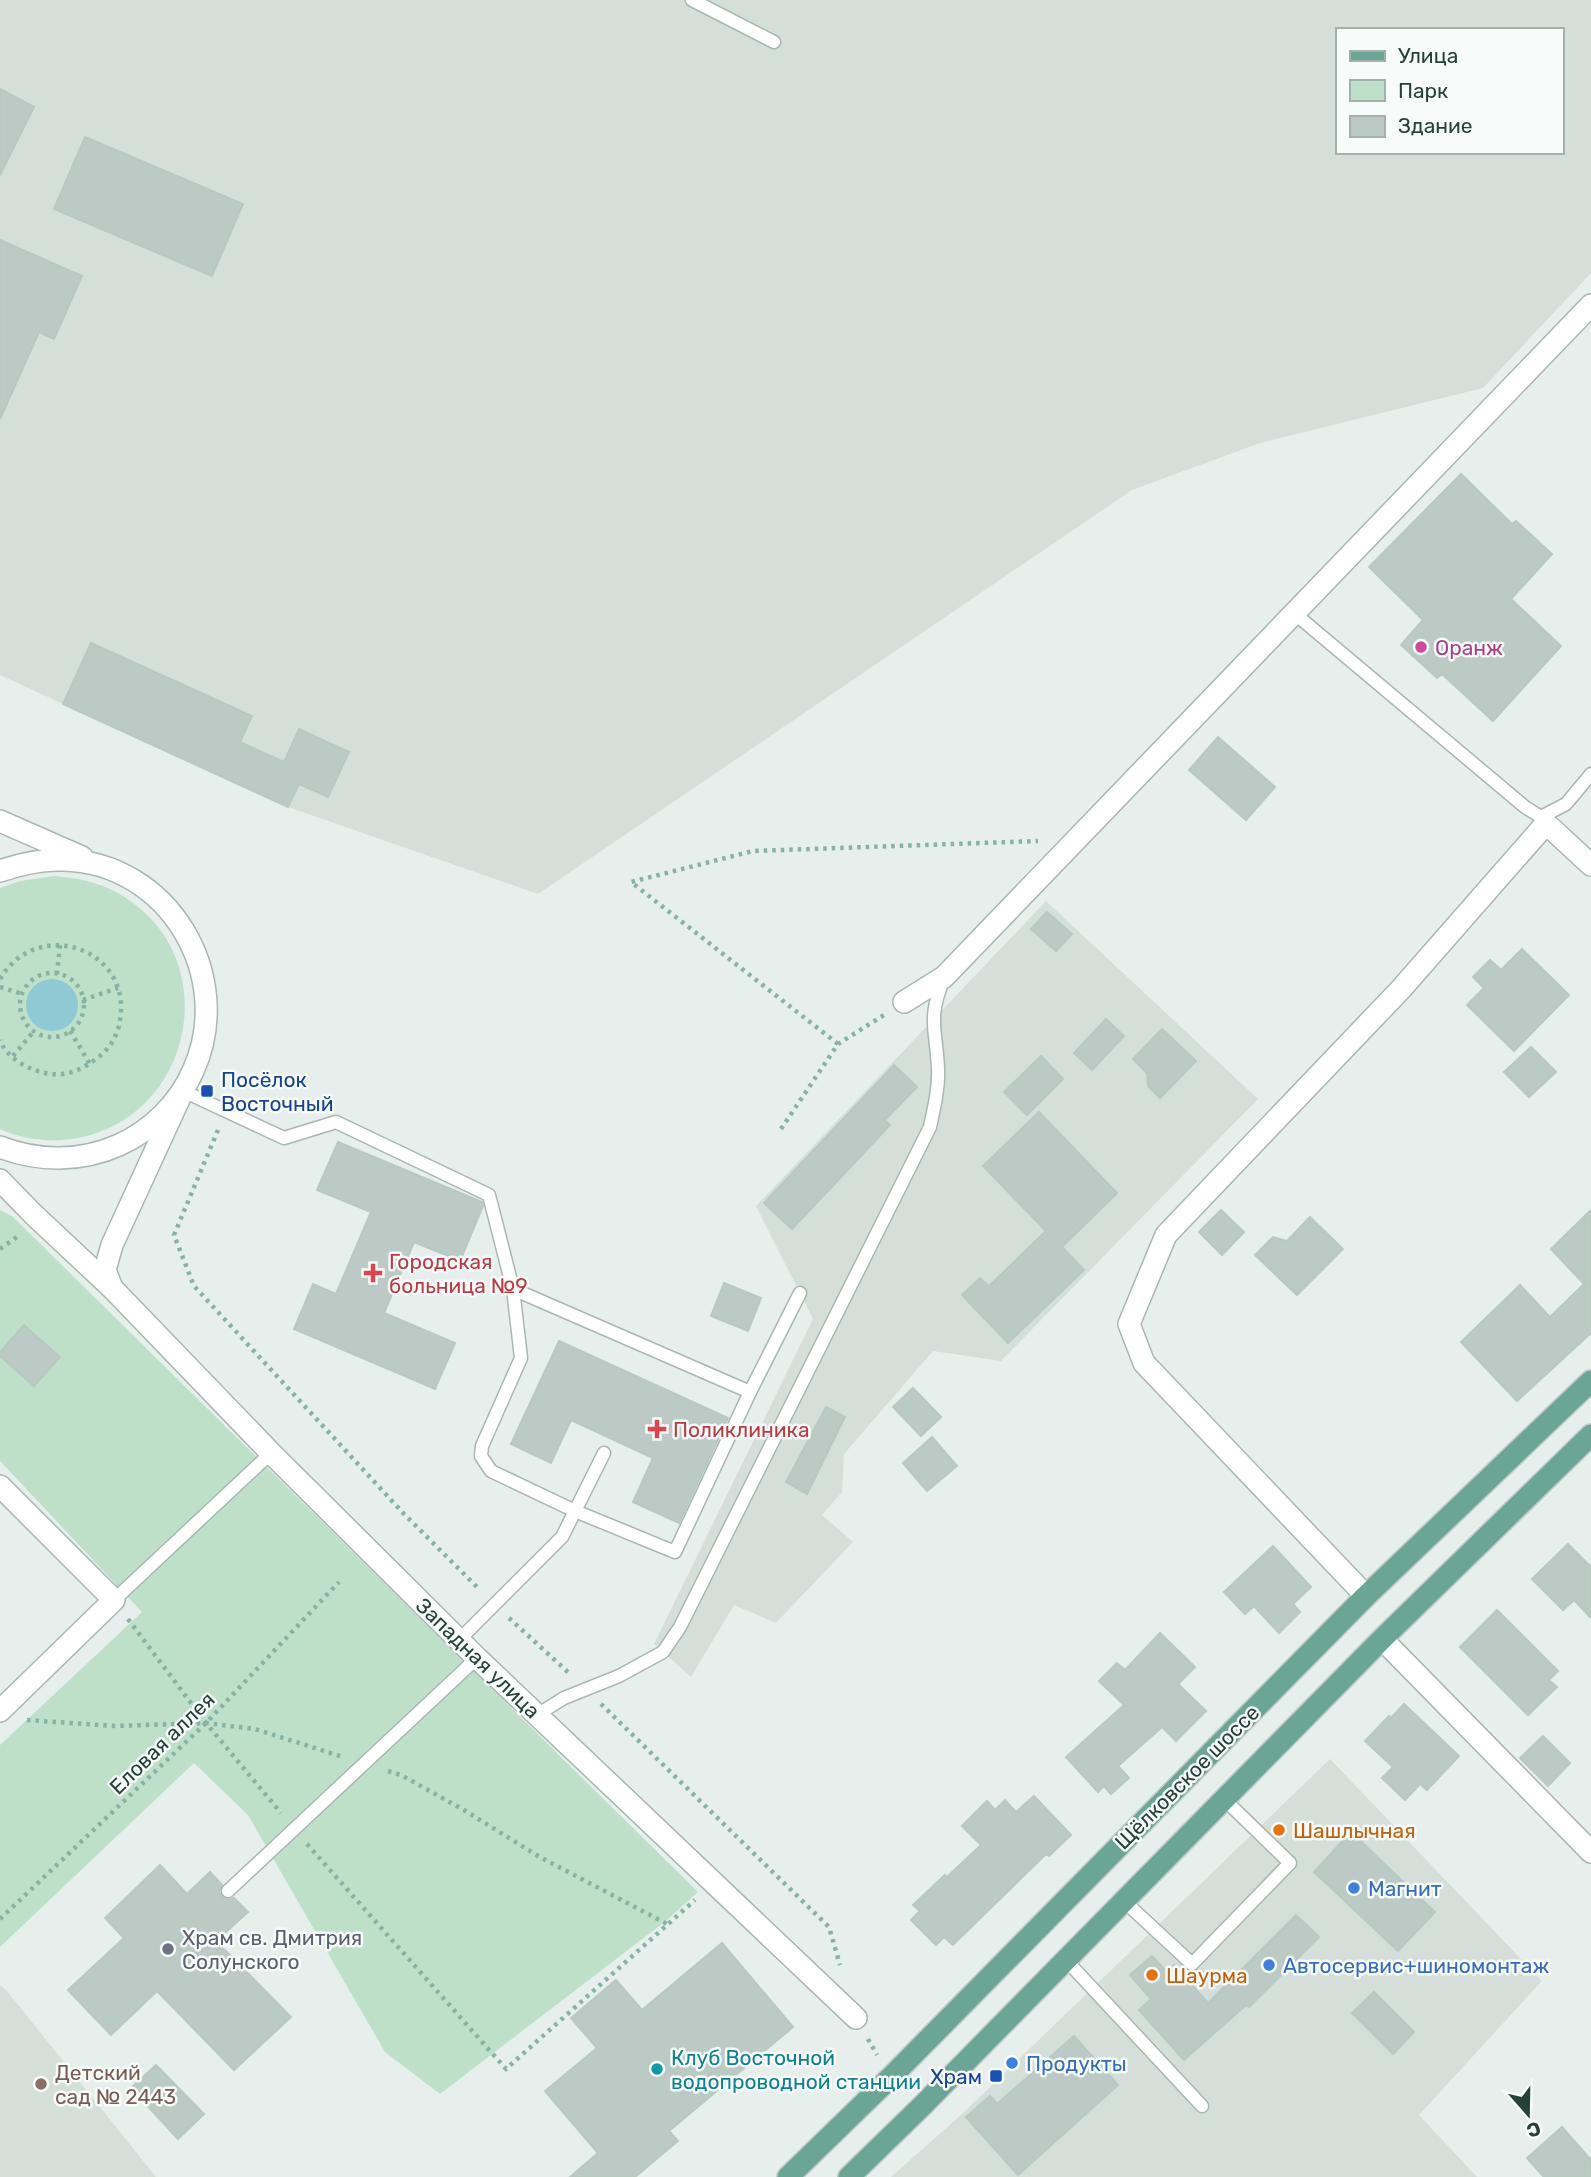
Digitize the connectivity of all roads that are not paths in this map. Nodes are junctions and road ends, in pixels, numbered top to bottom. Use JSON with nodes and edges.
{"nodes":[{"id":1,"x":692,"y":0,"type":"edge"},
{"id":2,"x":774,"y":42,"type":"dead end"},
{"id":3,"x":1591,"y":305,"type":"edge"},
{"id":4,"x":1294,"y":613,"type":"junction"},
{"id":5,"x":1591,"y":774,"type":"edge"},
{"id":6,"x":0,"y":821,"type":"edge"},
{"id":7,"x":1591,"y":865,"type":"edge"},
{"id":8,"x":107,"y":868,"type":"junction"},
{"id":9,"x":0,"y":871,"type":"edge"},
{"id":10,"x":944,"y":978,"type":"junction"},
{"id":11,"x":904,"y":1002,"type":"road end"},
{"id":12,"x":183,"y":1091,"type":"junction"},
{"id":13,"x":0,"y":1147,"type":"edge"},
{"id":14,"x":25,"y":1155,"type":"junction"},
{"id":15,"x":0,"y":1159,"type":"edge"},
{"id":16,"x":0,"y":1180,"type":"edge"},
{"id":17,"x":112,"y":1288,"type":"junction"},
{"id":18,"x":513,"y":1289,"type":"junction"},
{"id":19,"x":800,"y":1293,"type":"dead end"},
{"id":20,"x":1591,"y":1381,"type":"edge"},
{"id":21,"x":750,"y":1392,"type":"junction"},
{"id":22,"x":1591,"y":1435,"type":"edge"},
{"id":23,"x":271,"y":1453,"type":"junction"},
{"id":24,"x":604,"y":1453,"type":"dead end"},
{"id":25,"x":0,"y":1486,"type":"edge"},
{"id":26,"x":575,"y":1511,"type":"junction"},
{"id":27,"x":1366,"y":1596,"type":"junction"},
{"id":28,"x":114,"y":1600,"type":"junction"},
{"id":29,"x":1382,"y":1639,"type":"junction"},
{"id":30,"x":459,"y":1640,"type":"junction"},
{"id":31,"x":477,"y":1658,"type":"junction"},
{"id":32,"x":0,"y":1711,"type":"edge"},
{"id":33,"x":537,"y":1715,"type":"junction"},
{"id":34,"x":1224,"y":1799,"type":"junction"},
{"id":35,"x":1591,"y":1852,"type":"edge"},
{"id":36,"x":228,"y":1891,"type":"dead end"},
{"id":37,"x":1124,"y":1901,"type":"junction"},
{"id":38,"x":1066,"y":1960,"type":"junction"},
{"id":39,"x":856,"y":2018,"type":"dead end"},
{"id":40,"x":1202,"y":2106,"type":"dead end"},
{"id":41,"x":788,"y":2177,"type":"edge"},
{"id":42,"x":849,"y":2177,"type":"edge"}],
"edges":[{"from":1,"to":2,"type":"lane"},
{"from":3,"to":4,"type":"street"},
{"from":4,"to":5,"type":"lane"},
{"from":4,"to":10,"type":"street"},
{"from":6,"to":8,"type":"street"},
{"from":7,"to":27,"type":"street"},
{"from":8,"to":9,"type":"street"},
{"from":8,"to":12,"type":"street"},
{"from":10,"to":11,"type":"street"},
{"from":10,"to":33,"type":"lane"},
{"from":12,"to":14,"type":"street"},
{"from":12,"to":17,"type":"street"},
{"from":12,"to":18,"type":"lane"},
{"from":13,"to":14,"type":"street"},
{"from":14,"to":15,"type":"street"},
{"from":16,"to":17,"type":"street","name":"Западная улица"},
{"from":17,"to":23,"type":"street","name":"Западная улица"},
{"from":18,"to":21,"type":"lane"},
{"from":18,"to":26,"type":"lane"},
{"from":19,"to":21,"type":"lane"},
{"from":20,"to":27,"type":"main road","name":"Щёлковское шоссе"},
{"from":21,"to":26,"type":"lane"},
{"from":22,"to":29,"type":"main road","name":"Щёлковское шоссе"},
{"from":23,"to":28,"type":"lane"},
{"from":23,"to":30,"type":"street","name":"Западная улица"},
{"from":24,"to":26,"type":"lane"},
{"from":25,"to":28,"type":"street"},
{"from":26,"to":30,"type":"lane"},
{"from":27,"to":41,"type":"main road","name":"Щёлковское шоссе"},
{"from":28,"to":32,"type":"street"},
{"from":29,"to":34,"type":"main road","name":"Щёлковское шоссе"},
{"from":29,"to":35,"type":"street"},
{"from":30,"to":31,"type":"street","name":"Западная улица"},
{"from":31,"to":33,"type":"street","name":"Западная улица"},
{"from":31,"to":36,"type":"lane"},
{"from":33,"to":39,"type":"street","name":"Западная улица"},
{"from":34,"to":37,"type":"main road","name":"Щёлковское шоссе"},
{"from":34,"to":37,"type":"lane"},
{"from":37,"to":38,"type":"main road","name":"Щёлковское шоссе"},
{"from":38,"to":40,"type":"lane"},
{"from":38,"to":42,"type":"main road","name":"Щёлковское шоссе"}]}
